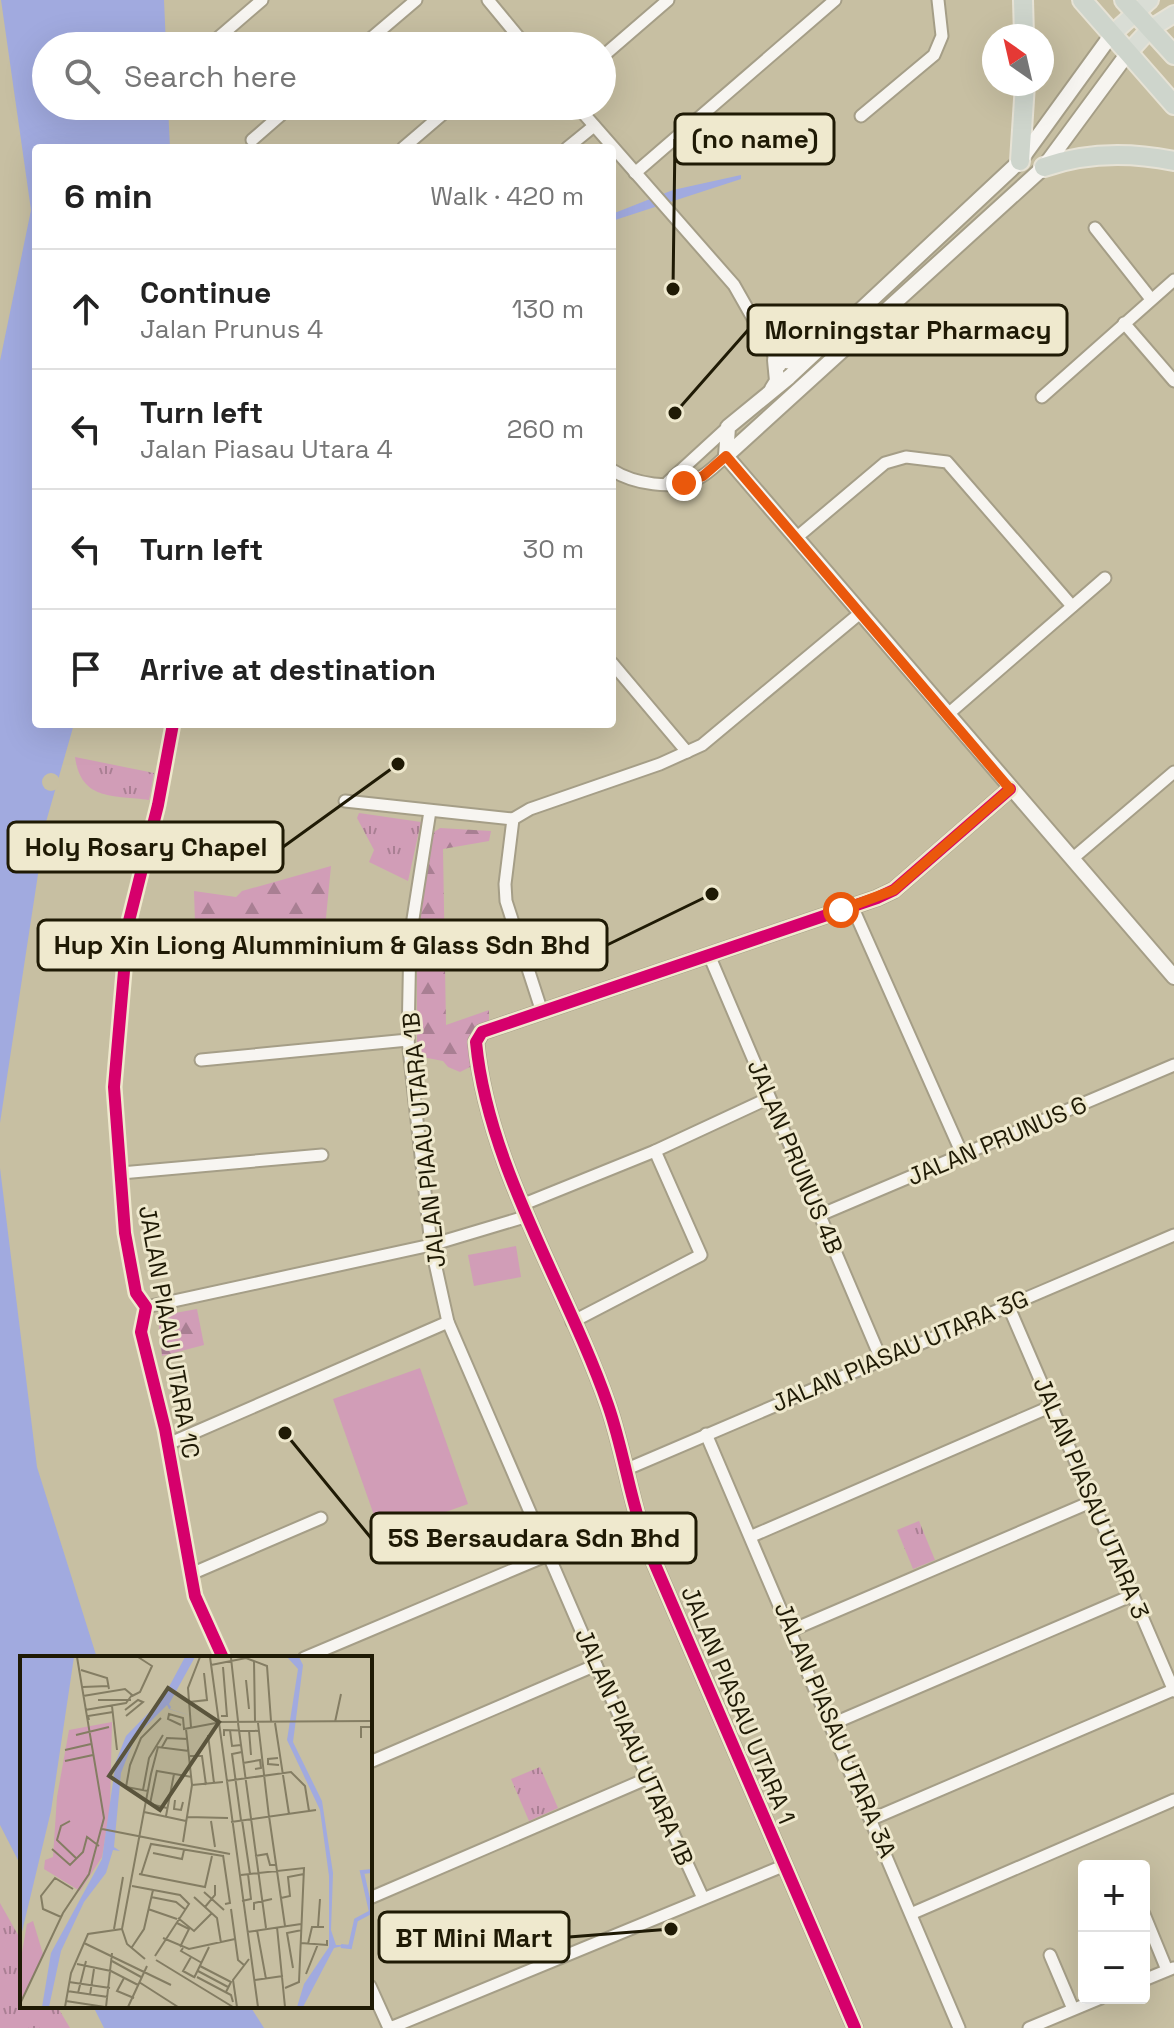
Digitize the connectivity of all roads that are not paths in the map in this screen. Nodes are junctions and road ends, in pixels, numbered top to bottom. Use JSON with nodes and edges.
{"nodes":[{"id":1,"x":262,"y":0,"type":"edge"},
{"id":2,"x":416,"y":0,"type":"edge"},
{"id":3,"x":668,"y":0,"type":"edge"},
{"id":4,"x":835,"y":0,"type":"edge"},
{"id":5,"x":938,"y":0,"type":"edge"},
{"id":6,"x":1023,"y":0,"type":"edge"},
{"id":7,"x":1082,"y":0,"type":"edge"},
{"id":8,"x":492,"y":1,"type":"edge"},
{"id":9,"x":1136,"y":4,"type":"edge"},
{"id":10,"x":1174,"y":14,"type":"edge"},
{"id":11,"x":1024,"y":24,"type":"edge"},
{"id":12,"x":1150,"y":29,"type":"junction"},
{"id":13,"x":225,"y":32,"type":"edge"},
{"id":14,"x":378,"y":32,"type":"edge"},
{"id":15,"x":515,"y":32,"type":"edge"},
{"id":16,"x":1112,"y":34,"type":"junction"},
{"id":17,"x":616,"y":45,"type":"edge"},
{"id":18,"x":1128,"y":53,"type":"junction"},
{"id":19,"x":1174,"y":55,"type":"edge"},
{"id":20,"x":1024,"y":96,"type":"edge"},
{"id":21,"x":1174,"y":105,"type":"edge"},
{"id":22,"x":861,"y":116,"type":"dead end"},
{"id":23,"x":275,"y":120,"type":"edge"},
{"id":24,"x":436,"y":120,"type":"edge"},
{"id":25,"x":589,"y":120,"type":"edge"},
{"id":26,"x":594,"y":126,"type":"junction"},
{"id":27,"x":252,"y":140,"type":"dead end"},
{"id":28,"x":408,"y":144,"type":"edge"},
{"id":29,"x":572,"y":144,"type":"edge"},
{"id":30,"x":610,"y":144,"type":"edge"},
{"id":31,"x":616,"y":151,"type":"edge"},
{"id":32,"x":1020,"y":161,"type":"junction"},
{"id":33,"x":1174,"y":161,"type":"edge"},
{"id":34,"x":1044,"y":167,"type":"junction"},
{"id":35,"x":635,"y":173,"type":"junction"},
{"id":36,"x":1095,"y":228,"type":"dead end"},
{"id":37,"x":1174,"y":280,"type":"edge"},
{"id":38,"x":1151,"y":299,"type":"junction"},
{"id":39,"x":1124,"y":323,"type":"junction"},
{"id":40,"x":811,"y":357,"type":"junction"},
{"id":41,"x":775,"y":360,"type":"junction"},
{"id":42,"x":815,"y":375,"type":"junction"},
{"id":43,"x":789,"y":377,"type":"junction"},
{"id":44,"x":1174,"y":381,"type":"edge"},
{"id":45,"x":770,"y":393,"type":"junction"},
{"id":46,"x":1042,"y":397,"type":"dead end"},
{"id":47,"x":728,"y":427,"type":"junction"},
{"id":48,"x":726,"y":456,"type":"junction"},
{"id":49,"x":616,"y":472,"type":"edge"},
{"id":50,"x":668,"y":482,"type":"junction"},
{"id":51,"x":796,"y":538,"type":"junction"},
{"id":52,"x":1105,"y":578,"type":"dead end"},
{"id":53,"x":1072,"y":606,"type":"junction"},
{"id":54,"x":859,"y":614,"type":"junction"},
{"id":55,"x":616,"y":668,"type":"edge"},
{"id":56,"x":947,"y":715,"type":"junction"},
{"id":57,"x":172,"y":728,"type":"edge"},
{"id":58,"x":687,"y":752,"type":"junction"},
{"id":59,"x":1174,"y":772,"type":"edge"},
{"id":60,"x":1010,"y":789,"type":"junction"},
{"id":61,"x":345,"y":801,"type":"dead end"},
{"id":62,"x":430,"y":811,"type":"junction"},
{"id":63,"x":513,"y":819,"type":"junction"},
{"id":64,"x":1072,"y":859,"type":"junction"},
{"id":65,"x":852,"y":906,"type":"junction"},
{"id":66,"x":215,"y":932,"type":"dead end"},
{"id":67,"x":410,"y":938,"type":"junction"},
{"id":68,"x":709,"y":955,"type":"junction"},
{"id":69,"x":1174,"y":977,"type":"edge"},
{"id":70,"x":542,"y":1012,"type":"junction"},
{"id":71,"x":408,"y":1040,"type":"junction"},
{"id":72,"x":201,"y":1060,"type":"dead end"},
{"id":73,"x":1174,"y":1065,"type":"edge"},
{"id":74,"x":769,"y":1098,"type":"junction"},
{"id":75,"x":655,"y":1151,"type":"junction"},
{"id":76,"x":322,"y":1155,"type":"dead end"},
{"id":77,"x":963,"y":1156,"type":"junction"},
{"id":78,"x":121,"y":1173,"type":"junction"},
{"id":79,"x":526,"y":1210,"type":"junction"},
{"id":80,"x":820,"y":1215,"type":"junction"},
{"id":81,"x":1174,"y":1235,"type":"edge"},
{"id":82,"x":431,"y":1245,"type":"junction"},
{"id":83,"x":1008,"y":1305,"type":"junction"},
{"id":84,"x":146,"y":1307,"type":"junction"},
{"id":85,"x":448,"y":1322,"type":"junction"},
{"id":86,"x":572,"y":1322,"type":"junction"},
{"id":87,"x":881,"y":1359,"type":"junction"},
{"id":88,"x":1052,"y":1406,"type":"junction"},
{"id":89,"x":706,"y":1434,"type":"junction"},
{"id":90,"x":168,"y":1444,"type":"junction"},
{"id":91,"x":627,"y":1469,"type":"junction"},
{"id":92,"x":1093,"y":1501,"type":"junction"},
{"id":93,"x":321,"y":1518,"type":"dead end"},
{"id":94,"x":752,"y":1536,"type":"junction"},
{"id":95,"x":548,"y":1555,"type":"junction"},
{"id":96,"x":191,"y":1574,"type":"junction"},
{"id":97,"x":1133,"y":1595,"type":"junction"},
{"id":98,"x":792,"y":1630,"type":"junction"},
{"id":99,"x":222,"y":1656,"type":"edge"},
{"id":100,"x":309,"y":1656,"type":"edge"},
{"id":101,"x":596,"y":1665,"type":"junction"},
{"id":102,"x":1174,"y":1691,"type":"edge"},
{"id":103,"x":832,"y":1724,"type":"junction"},
{"id":104,"x":372,"y":1761,"type":"edge"},
{"id":105,"x":646,"y":1779,"type":"junction"},
{"id":106,"x":1174,"y":1800,"type":"edge"},
{"id":107,"x":872,"y":1819,"type":"junction"},
{"id":108,"x":783,"y":1866,"type":"junction"},
{"id":109,"x":702,"y":1896,"type":"junction"},
{"id":110,"x":372,"y":1897,"type":"edge"},
{"id":111,"x":913,"y":1913,"type":"junction"},
{"id":112,"x":1150,"y":1926,"type":"edge"},
{"id":113,"x":1050,"y":1955,"type":"dead end"},
{"id":114,"x":1171,"y":1969,"type":"edge"},
{"id":115,"x":1150,"y":1978,"type":"edge"},
{"id":116,"x":372,"y":1990,"type":"edge"},
{"id":117,"x":1086,"y":2004,"type":"edge"},
{"id":118,"x":1073,"y":2009,"type":"junction"},
{"id":119,"x":389,"y":2028,"type":"edge"},
{"id":120,"x":855,"y":2028,"type":"edge"},
{"id":121,"x":959,"y":2028,"type":"edge"},
{"id":122,"x":1029,"y":2028,"type":"edge"}],
"edges":[{"from":1,"to":13,"type":"street"},
{"from":2,"to":14,"type":"street"},
{"from":3,"to":17,"type":"street"},
{"from":4,"to":35,"type":"street"},
{"from":5,"to":22,"type":"street"},
{"from":6,"to":11,"type":"highway"},
{"from":7,"to":16,"type":"highway"},
{"from":8,"to":15,"type":"street"},
{"from":9,"to":12,"type":"highway"},
{"from":9,"to":16,"type":"main road"},
{"from":10,"to":12,"type":"main road"},
{"from":12,"to":18,"type":"main road"},
{"from":12,"to":19,"type":"highway"},
{"from":16,"to":18,"type":"highway"},
{"from":16,"to":32,"type":"street"},
{"from":18,"to":21,"type":"highway"},
{"from":18,"to":34,"type":"street"},
{"from":20,"to":32,"type":"highway"},
{"from":23,"to":27,"type":"street"},
{"from":24,"to":28,"type":"street"},
{"from":25,"to":26,"type":"street"},
{"from":26,"to":29,"type":"street"},
{"from":26,"to":30,"type":"street"},
{"from":31,"to":35,"type":"street"},
{"from":32,"to":40,"type":"street"},
{"from":33,"to":34,"type":"highway"},
{"from":34,"to":42,"type":"street"},
{"from":35,"to":41,"type":"street"},
{"from":36,"to":38,"type":"street"},
{"from":37,"to":38,"type":"street"},
{"from":38,"to":39,"type":"street"},
{"from":39,"to":44,"type":"street"},
{"from":39,"to":46,"type":"street"},
{"from":40,"to":41,"type":"street"},
{"from":40,"to":43,"type":"street"},
{"from":41,"to":43,"type":"street"},
{"from":41,"to":45,"type":"street"},
{"from":42,"to":43,"type":"street"},
{"from":42,"to":48,"type":"street"},
{"from":43,"to":45,"type":"street"},
{"from":45,"to":47,"type":"street"},
{"from":47,"to":48,"type":"street"},
{"from":47,"to":50,"type":"street"},
{"from":48,"to":50,"type":"street"},
{"from":48,"to":51,"type":"street"},
{"from":49,"to":50,"type":"street"},
{"from":51,"to":53,"type":"street"},
{"from":51,"to":54,"type":"street"},
{"from":52,"to":53,"type":"street"},
{"from":53,"to":56,"type":"street"},
{"from":54,"to":56,"type":"street"},
{"from":54,"to":58,"type":"street"},
{"from":55,"to":58,"type":"street"},
{"from":56,"to":60,"type":"street"},
{"from":57,"to":78,"type":"street","name":"JALAN PIAAU UTARA 1C"},
{"from":58,"to":63,"type":"street"},
{"from":59,"to":64,"type":"street"},
{"from":60,"to":64,"type":"street"},
{"from":60,"to":65,"type":"street"},
{"from":61,"to":62,"type":"street"},
{"from":62,"to":63,"type":"street"},
{"from":62,"to":67,"type":"street","name":"JALAN PIAAU UTARA 1B"},
{"from":63,"to":70,"type":"street"},
{"from":64,"to":69,"type":"street"},
{"from":65,"to":68,"type":"street"},
{"from":65,"to":77,"type":"street"},
{"from":66,"to":67,"type":"street"},
{"from":67,"to":71,"type":"street","name":"JALAN PIAAU UTARA 1B"},
{"from":68,"to":70,"type":"street"},
{"from":68,"to":74,"type":"street","name":"JALAN PRUNUS 4B"},
{"from":70,"to":79,"type":"street","name":"JALAN PIASAU UTARA 1"},
{"from":71,"to":72,"type":"street"},
{"from":71,"to":82,"type":"street","name":"JALAN PIAAU UTARA 1B"},
{"from":73,"to":77,"type":"street","name":"JALAN PRUNUS 6"},
{"from":74,"to":75,"type":"street"},
{"from":74,"to":80,"type":"street","name":"JALAN PRUNUS 4B"},
{"from":75,"to":79,"type":"street"},
{"from":75,"to":86,"type":"street"},
{"from":76,"to":78,"type":"street"},
{"from":77,"to":80,"type":"street","name":"JALAN PRUNUS 6"},
{"from":78,"to":84,"type":"street","name":"JALAN PIAAU UTARA 1C"},
{"from":79,"to":82,"type":"street"},
{"from":79,"to":86,"type":"street","name":"JALAN PIASAU UTARA 1"},
{"from":80,"to":87,"type":"street","name":"JALAN PRUNUS 4B"},
{"from":81,"to":83,"type":"street","name":"JALAN PIASAU UTARA 3G"},
{"from":82,"to":84,"type":"street"},
{"from":82,"to":85,"type":"street","name":"JALAN PIAAU UTARA 1B"},
{"from":83,"to":87,"type":"street","name":"JALAN PIASAU UTARA 3G"},
{"from":83,"to":88,"type":"street","name":"JALAN PIASAU UTARA 3"},
{"from":84,"to":90,"type":"street","name":"JALAN PIAAU UTARA 1C"},
{"from":85,"to":90,"type":"street"},
{"from":85,"to":95,"type":"street","name":"JALAN PIAAU UTARA 1B"},
{"from":86,"to":91,"type":"street","name":"JALAN PIASAU UTARA 1"},
{"from":87,"to":89,"type":"street","name":"JALAN PIASAU UTARA 3G"},
{"from":88,"to":92,"type":"street","name":"JALAN PIASAU UTARA 3"},
{"from":88,"to":94,"type":"street"},
{"from":89,"to":91,"type":"street","name":"JALAN PIASAU UTARA 3G"},
{"from":89,"to":94,"type":"street","name":"JALAN PIASAU UTARA 3A"},
{"from":90,"to":96,"type":"street","name":"JALAN PIAAU UTARA 1C"},
{"from":91,"to":108,"type":"street","name":"JALAN PIASAU UTARA 1"},
{"from":92,"to":97,"type":"street","name":"JALAN PIASAU UTARA 3"},
{"from":92,"to":98,"type":"street"},
{"from":93,"to":96,"type":"street"},
{"from":94,"to":98,"type":"street","name":"JALAN PIASAU UTARA 3A"},
{"from":95,"to":100,"type":"street"},
{"from":95,"to":101,"type":"street","name":"JALAN PIAAU UTARA 1B"},
{"from":96,"to":99,"type":"street","name":"JALAN PIAAU UTARA 1C"},
{"from":97,"to":102,"type":"street","name":"JALAN PIASAU UTARA 3"},
{"from":97,"to":103,"type":"street"},
{"from":98,"to":103,"type":"street","name":"JALAN PIASAU UTARA 3A"},
{"from":101,"to":104,"type":"street"},
{"from":101,"to":105,"type":"street","name":"JALAN PIAAU UTARA 1B"},
{"from":102,"to":107,"type":"street"},
{"from":103,"to":107,"type":"street","name":"JALAN PIASAU UTARA 3A"},
{"from":105,"to":109,"type":"street","name":"JALAN PIAAU UTARA 1B"},
{"from":105,"to":110,"type":"street"},
{"from":106,"to":111,"type":"street"},
{"from":107,"to":111,"type":"street","name":"JALAN PIASAU UTARA 3A"},
{"from":108,"to":109,"type":"street"},
{"from":108,"to":120,"type":"street","name":"JALAN PIASAU UTARA 1"},
{"from":109,"to":119,"type":"street"},
{"from":111,"to":121,"type":"street","name":"JALAN PIASAU UTARA 3A"},
{"from":112,"to":114,"type":"street"},
{"from":113,"to":118,"type":"street"},
{"from":114,"to":115,"type":"street"},
{"from":116,"to":119,"type":"street"},
{"from":117,"to":118,"type":"street"},
{"from":118,"to":122,"type":"street"}]}
